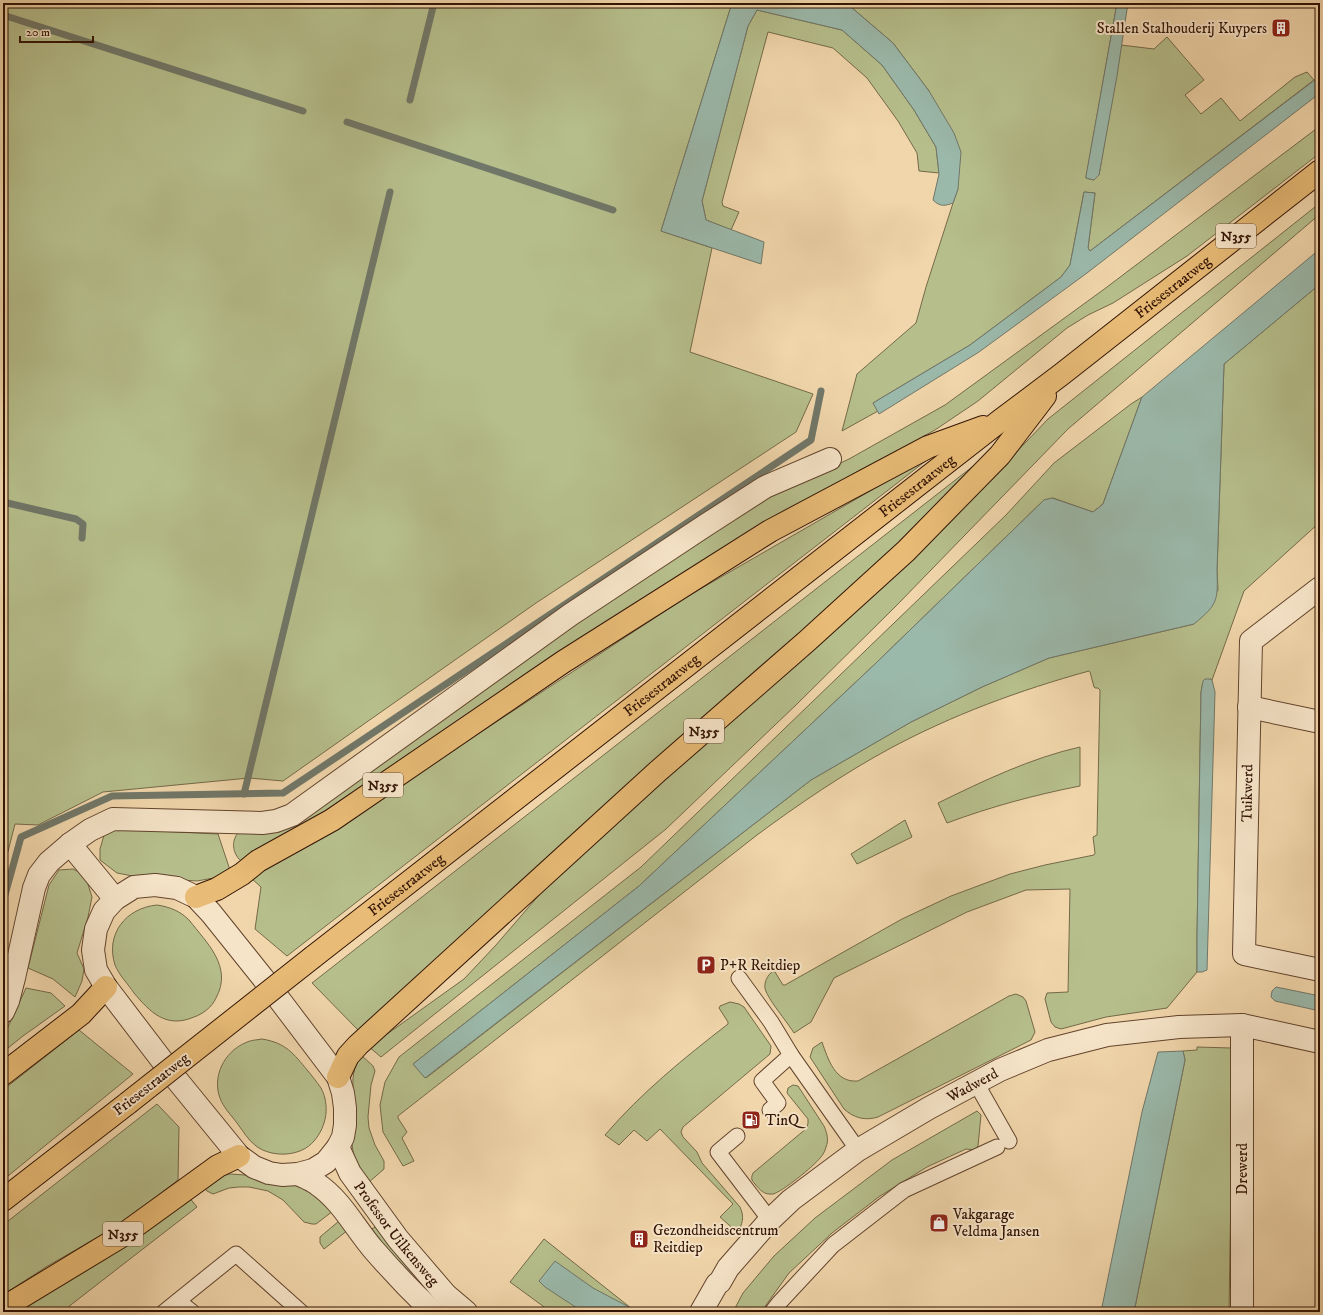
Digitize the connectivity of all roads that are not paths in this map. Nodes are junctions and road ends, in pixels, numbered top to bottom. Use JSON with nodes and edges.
{"nodes":[{"id":1,"x":1320,"y":171,"type":"edge"},
{"id":2,"x":1062,"y":374,"type":"junction"},
{"id":3,"x":1001,"y":420,"type":"junction"},
{"id":4,"x":830,"y":459,"type":"dead end"},
{"id":5,"x":1320,"y":588,"type":"edge"},
{"id":6,"x":1249,"y":707,"type":"junction"},
{"id":7,"x":1320,"y":722,"type":"edge"},
{"id":8,"x":70,"y":844,"type":"junction"},
{"id":9,"x":196,"y":897,"type":"junction"},
{"id":10,"x":115,"y":899,"type":"junction"},
{"id":11,"x":1320,"y":970,"type":"edge"},
{"id":12,"x":739,"y":978,"type":"dead end"},
{"id":13,"x":106,"y":987,"type":"junction"},
{"id":14,"x":3,"y":1012,"type":"edge"},
{"id":15,"x":1242,"y":1025,"type":"junction"},
{"id":16,"x":1320,"y":1042,"type":"edge"},
{"id":17,"x":791,"y":1055,"type":"junction"},
{"id":18,"x":3,"y":1074,"type":"edge"},
{"id":19,"x":338,"y":1077,"type":"junction"},
{"id":20,"x":976,"y":1083,"type":"junction"},
{"id":21,"x":770,"y":1110,"type":"dead end"},
{"id":22,"x":737,"y":1136,"type":"dead end"},
{"id":23,"x":338,"y":1146,"type":"junction"},
{"id":24,"x":858,"y":1150,"type":"junction"},
{"id":25,"x":239,"y":1156,"type":"junction"},
{"id":26,"x":298,"y":1174,"type":"junction"},
{"id":27,"x":3,"y":1200,"type":"edge"},
{"id":28,"x":770,"y":1220,"type":"junction"},
{"id":29,"x":178,"y":1300,"type":"junction"},
{"id":30,"x":3,"y":1308,"type":"edge"},
{"id":31,"x":164,"y":1312,"type":"edge"},
{"id":32,"x":192,"y":1312,"type":"edge"},
{"id":33,"x":301,"y":1312,"type":"edge"},
{"id":34,"x":433,"y":1312,"type":"edge"},
{"id":35,"x":466,"y":1312,"type":"edge"},
{"id":36,"x":701,"y":1312,"type":"edge"},
{"id":37,"x":772,"y":1312,"type":"edge"},
{"id":38,"x":1242,"y":1312,"type":"edge"}],
"edges":[{"from":1,"to":2,"type":"main road","name":"Friesestraatweg","number":"N355"},
{"from":2,"to":3,"type":"main road","name":"Friesestraatweg","number":"N355"},
{"from":2,"to":19,"type":"main road","number":"N355"},
{"from":3,"to":9,"type":"main road","number":"N355"},
{"from":3,"to":27,"type":"main road","name":"Friesestraatweg","number":"N355","bridge":true},
{"from":4,"to":8,"type":"street"},
{"from":5,"to":6,"type":"street","name":"Tuikwerd"},
{"from":6,"to":7,"type":"street"},
{"from":6,"to":11,"type":"street","name":"Tuikwerd"},
{"from":8,"to":10,"type":"street"},
{"from":8,"to":14,"type":"street"},
{"from":9,"to":10,"type":"street"},
{"from":9,"to":19,"type":"street"},
{"from":10,"to":13,"type":"street"},
{"from":12,"to":17,"type":"lane"},
{"from":13,"to":18,"type":"main road"},
{"from":13,"to":25,"type":"street"},
{"from":15,"to":16,"type":"street","name":"Wadwerd"},
{"from":15,"to":20,"type":"street","name":"Wadwerd"},
{"from":15,"to":38,"type":"street","name":"Drewerd"},
{"from":17,"to":21,"type":"lane"},
{"from":17,"to":24,"type":"lane"},
{"from":19,"to":23,"type":"street"},
{"from":20,"to":24,"type":"street","name":"Wadwerd"},
{"from":20,"to":37,"type":"lane"},
{"from":22,"to":28,"type":"lane"},
{"from":23,"to":26,"type":"street"},
{"from":23,"to":35,"type":"street","name":"Professor Uilkensweg"},
{"from":24,"to":28,"type":"street","name":"Wadwerd"},
{"from":25,"to":26,"type":"street"},
{"from":25,"to":30,"type":"main road","number":"N355"},
{"from":26,"to":34,"type":"street","name":"Professor Uilkensweg"},
{"from":28,"to":36,"type":"street","name":"Wadwerd"},
{"from":29,"to":31,"type":"lane"},
{"from":29,"to":32,"type":"lane"},
{"from":29,"to":33,"type":"lane"}]}
